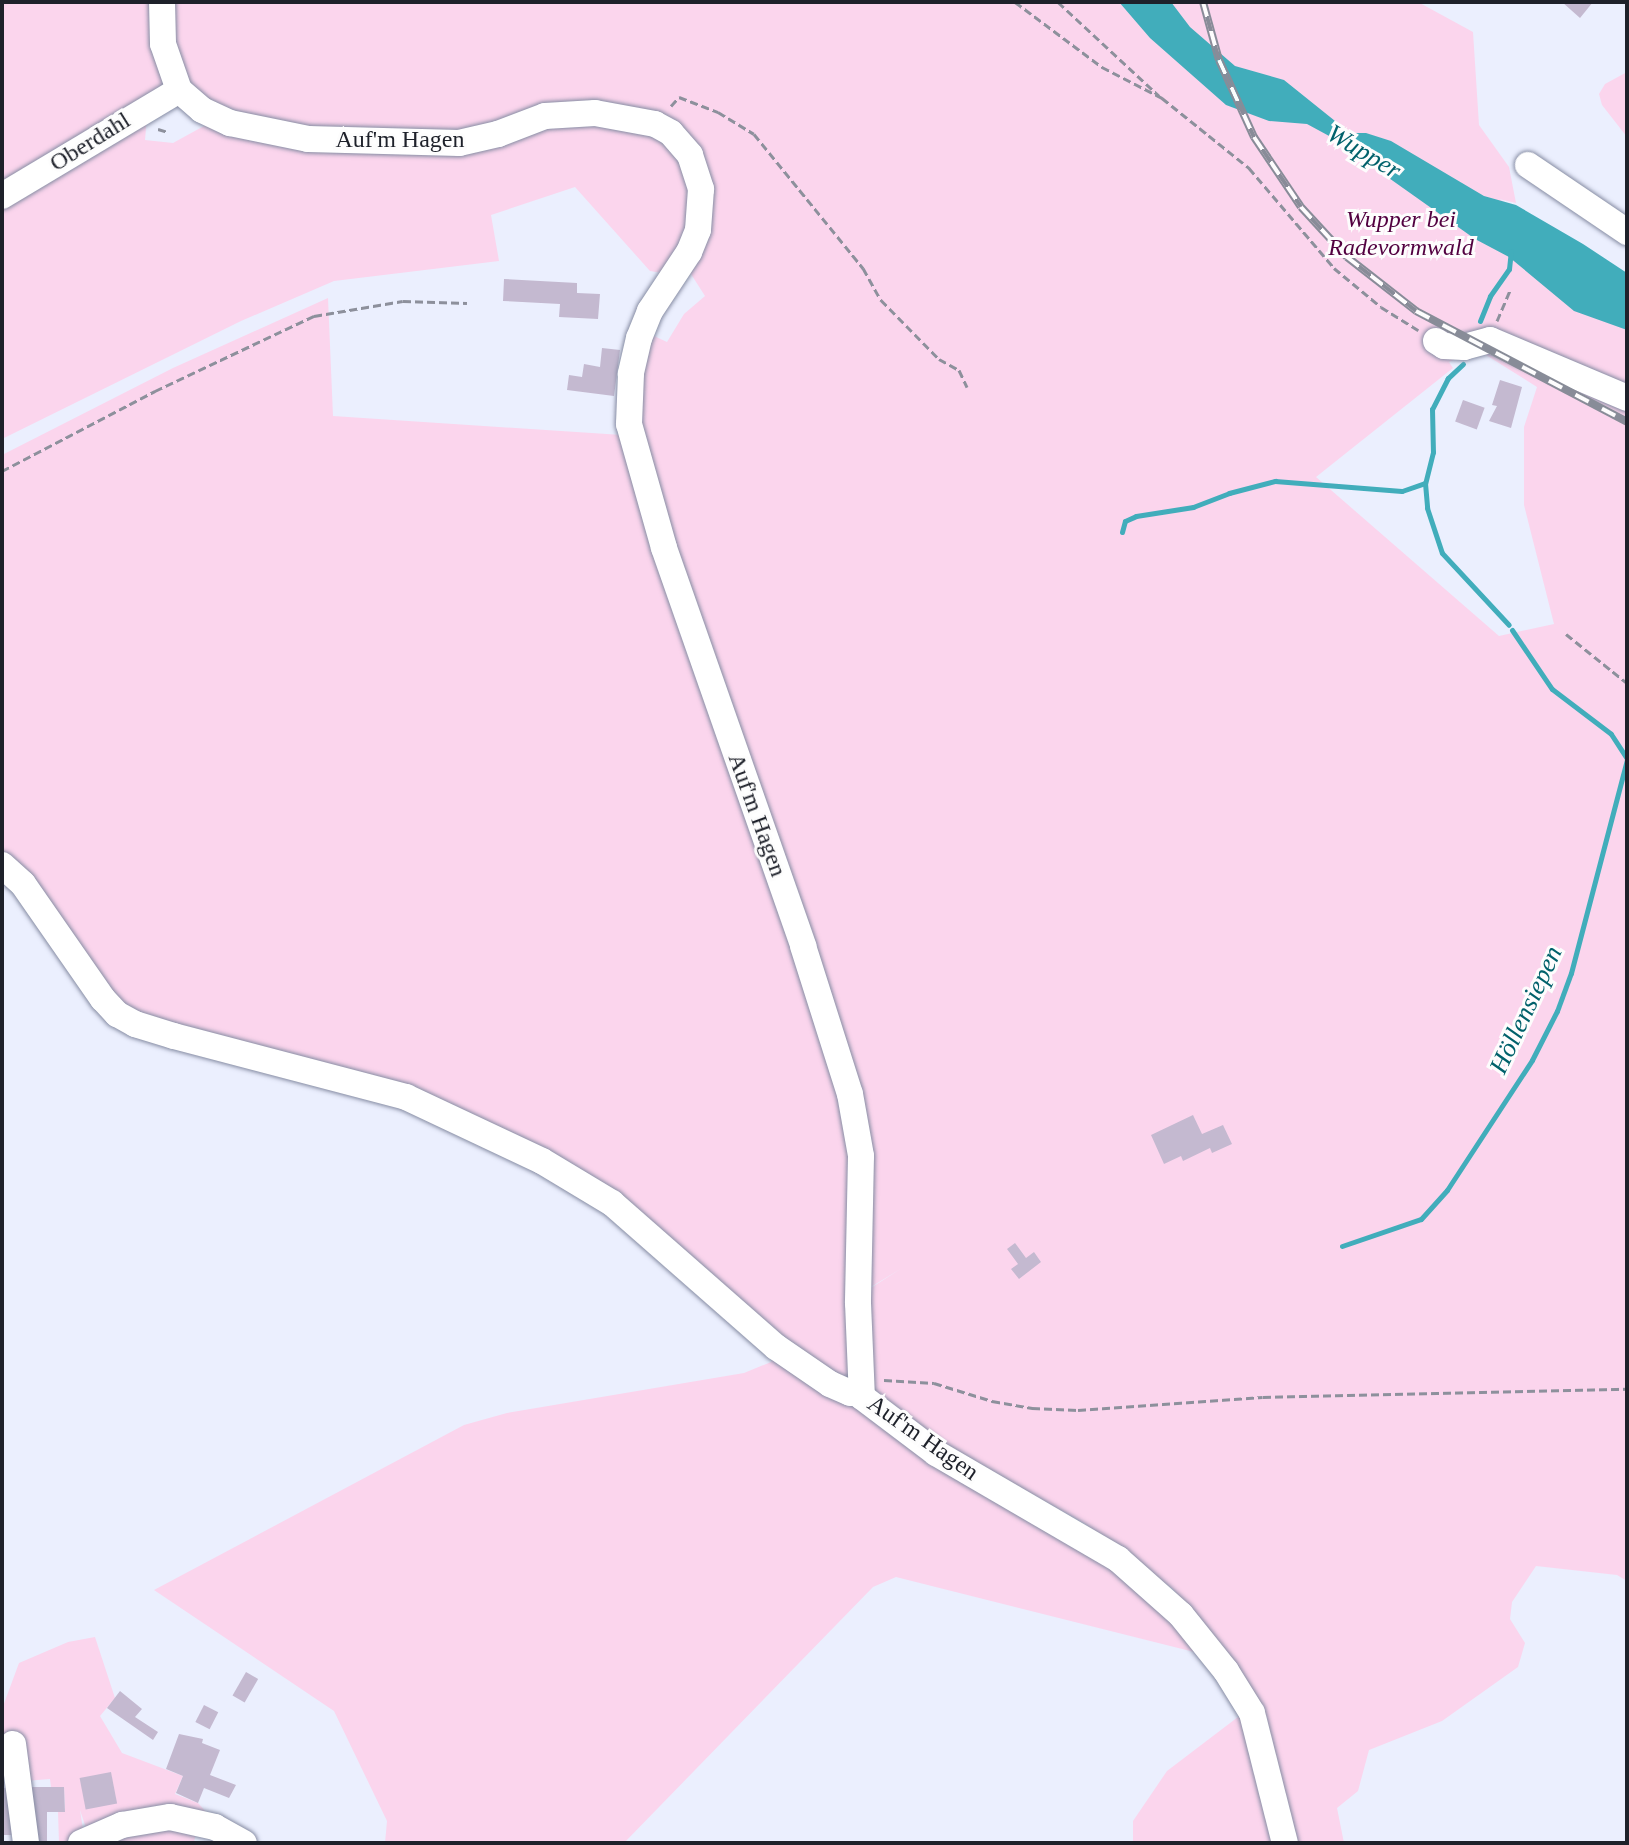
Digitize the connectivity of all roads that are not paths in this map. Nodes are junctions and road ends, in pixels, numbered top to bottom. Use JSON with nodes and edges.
{"nodes":[{"id":1,"x":162,"y":2,"type":"edge"},
{"id":2,"x":179,"y":90,"type":"junction"},
{"id":3,"x":1528,"y":165,"type":"dead end"},
{"id":4,"x":2,"y":196,"type":"edge"},
{"id":5,"x":1627,"y":232,"type":"edge"},
{"id":6,"x":1436,"y":341,"type":"road end"},
{"id":7,"x":1627,"y":398,"type":"edge"},
{"id":8,"x":2,"y":865,"type":"edge"},
{"id":9,"x":860,"y":1384,"type":"junction"},
{"id":10,"x":13,"y":1744,"type":"dead end"},
{"id":11,"x":26,"y":1843,"type":"edge"},
{"id":12,"x":81,"y":1843,"type":"edge"},
{"id":13,"x":244,"y":1843,"type":"edge"},
{"id":14,"x":1285,"y":1843,"type":"edge"}],
"edges":[{"from":1,"to":2,"type":"street"},
{"from":2,"to":4,"type":"street","name":"Oberdahl"},
{"from":2,"to":9,"type":"street","name":"Auf'm Hagen"},
{"from":3,"to":5,"type":"street"},
{"from":6,"to":7,"type":"street"},
{"from":8,"to":9,"type":"street"},
{"from":9,"to":14,"type":"street","name":"Auf'm Hagen"},
{"from":10,"to":11,"type":"street"},
{"from":12,"to":13,"type":"street"}]}
